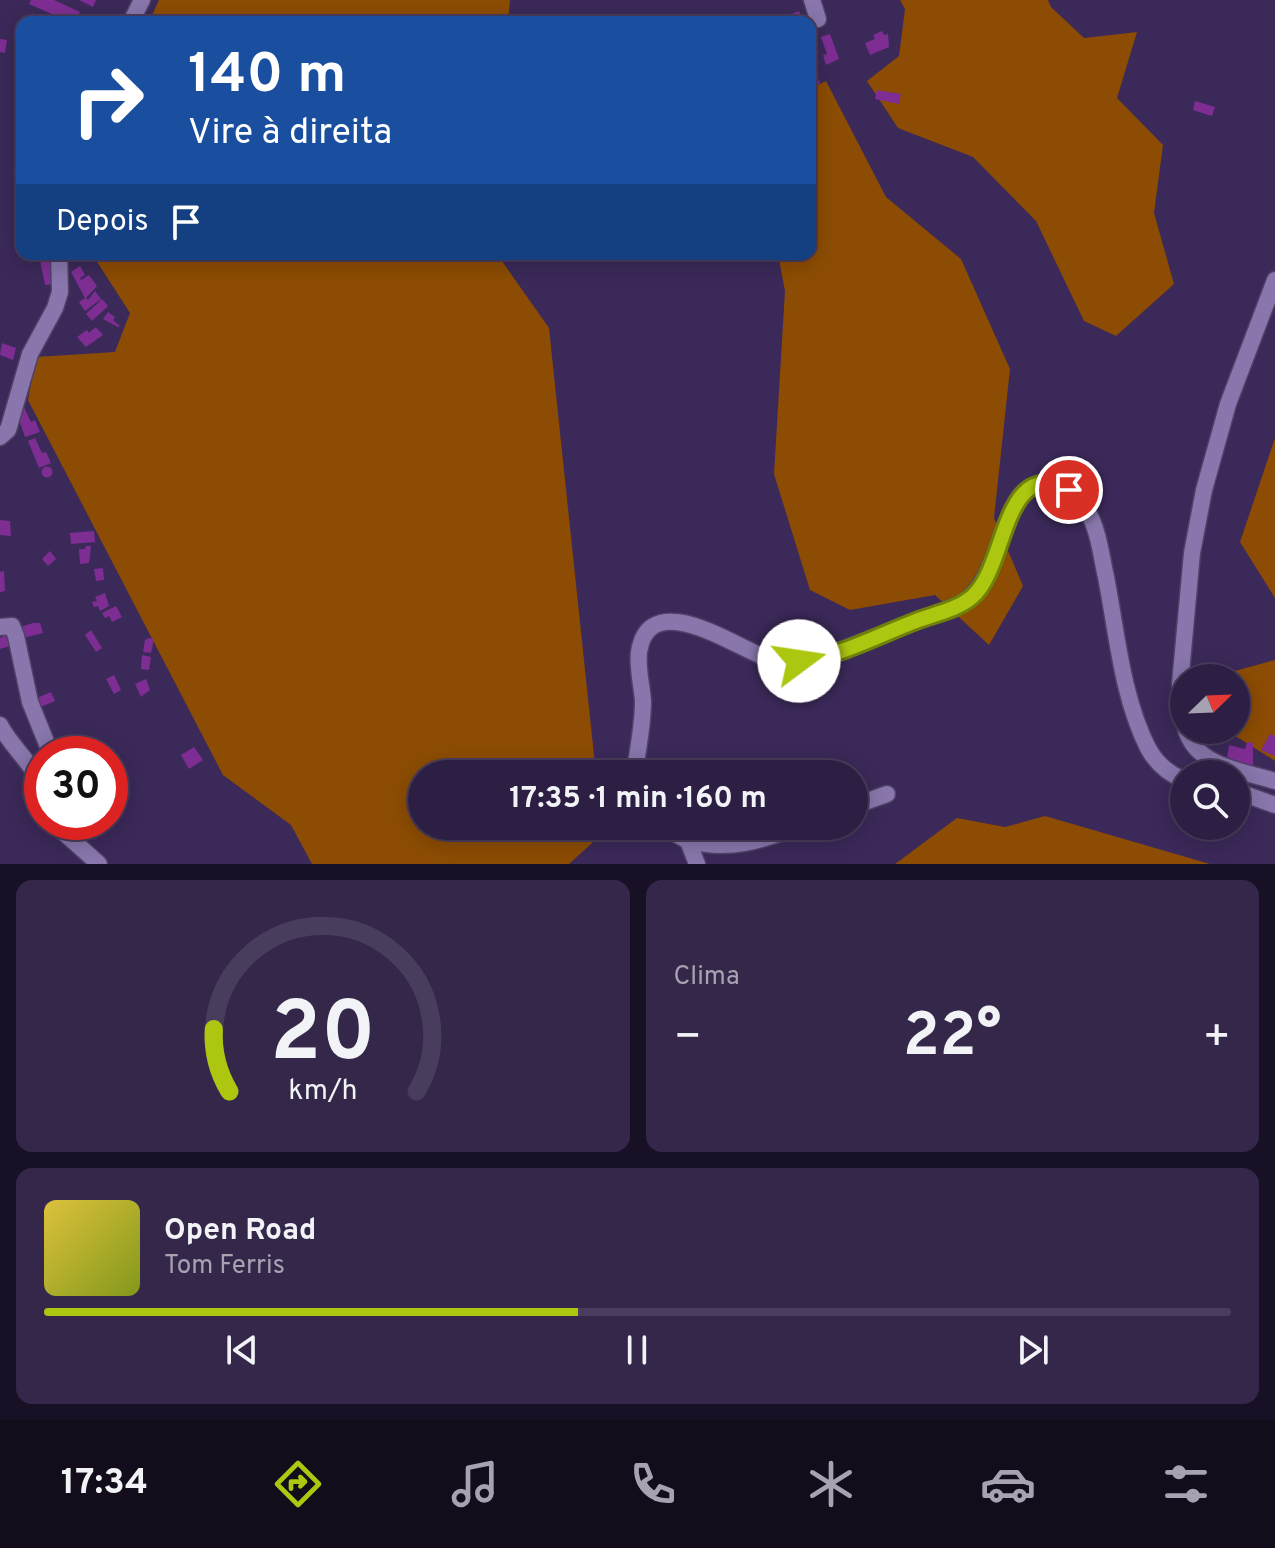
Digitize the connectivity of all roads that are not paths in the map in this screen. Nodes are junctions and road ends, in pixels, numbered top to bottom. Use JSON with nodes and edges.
{"nodes":[{"id":1,"x":812,"y":0,"type":"edge"},
{"id":2,"x":818,"y":19,"type":"dead end"},
{"id":3,"x":59,"y":260,"type":"edge"},
{"id":4,"x":1275,"y":280,"type":"edge"},
{"id":5,"x":0,"y":437,"type":"edge"},
{"id":6,"x":0,"y":627,"type":"edge"},
{"id":7,"x":1182,"y":664,"type":"edge"},
{"id":8,"x":0,"y":725,"type":"edge"},
{"id":9,"x":44,"y":736,"type":"edge"},
{"id":10,"x":1192,"y":744,"type":"edge"},
{"id":11,"x":24,"y":757,"type":"edge"},
{"id":12,"x":636,"y":760,"type":"edge"},
{"id":13,"x":1170,"y":772,"type":"edge"},
{"id":14,"x":1275,"y":781,"type":"edge"},
{"id":15,"x":887,"y":794,"type":"dead end"},
{"id":16,"x":1250,"y":796,"type":"edge"},
{"id":17,"x":868,"y":801,"type":"edge"},
{"id":18,"x":1275,"y":805,"type":"edge"},
{"id":19,"x":72,"y":840,"type":"edge"},
{"id":20,"x":761,"y":840,"type":"edge"},
{"id":21,"x":688,"y":841,"type":"joint"},
{"id":22,"x":99,"y":864,"type":"edge"},
{"id":23,"x":697,"y":864,"type":"edge"}],
"edges":[{"from":1,"to":2,"type":"street"},
{"from":3,"to":5,"type":"street"},
{"from":4,"to":7,"type":"street"},
{"from":6,"to":9,"type":"street"},
{"from":8,"to":11,"type":"street"},
{"from":10,"to":14,"type":"street"},
{"from":12,"to":13,"type":"street"},
{"from":15,"to":17,"type":"street"},
{"from":16,"to":18,"type":"street"},
{"from":19,"to":22,"type":"street"},
{"from":20,"to":21,"type":"street"},
{"from":21,"to":23,"type":"street"}]}
